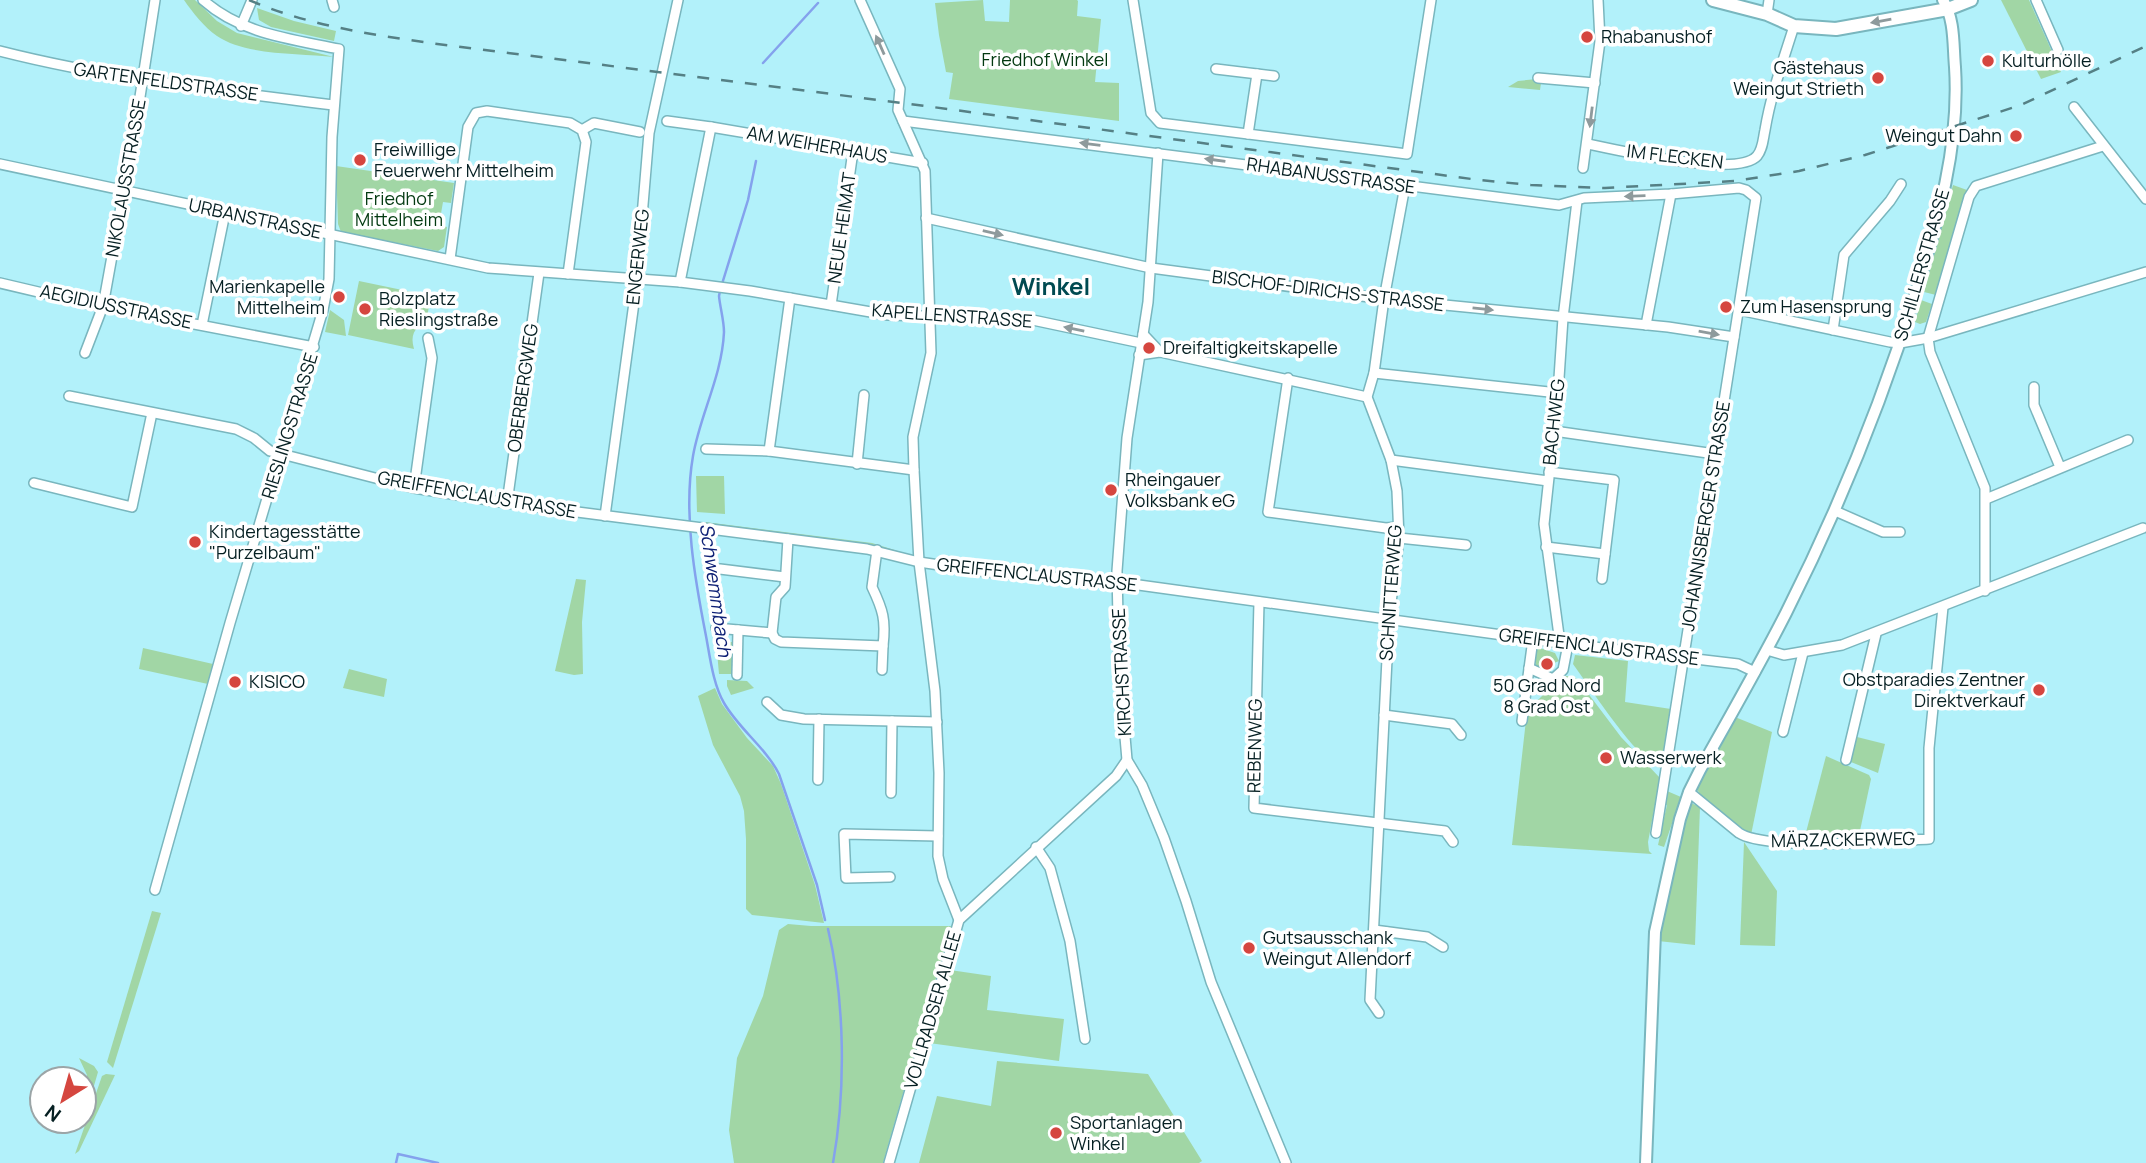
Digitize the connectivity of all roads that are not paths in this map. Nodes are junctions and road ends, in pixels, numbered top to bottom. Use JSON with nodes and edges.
{"nodes":[{"id":1,"x":155,"y":0,"type":"edge"},
{"id":2,"x":203,"y":0,"type":"edge"},
{"id":3,"x":252,"y":0,"type":"edge"},
{"id":4,"x":678,"y":0,"type":"edge"},
{"id":5,"x":860,"y":0,"type":"edge"},
{"id":6,"x":1133,"y":0,"type":"edge"},
{"id":7,"x":1431,"y":0,"type":"edge"},
{"id":8,"x":1598,"y":0,"type":"edge"},
{"id":9,"x":1713,"y":0,"type":"edge"},
{"id":10,"x":1769,"y":0,"type":"edge"},
{"id":11,"x":1971,"y":0,"type":"edge"},
{"id":12,"x":2036,"y":0,"type":"edge"},
{"id":13,"x":1946,"y":4,"type":"edge"},
{"id":14,"x":1767,"y":14,"type":"junction"},
{"id":15,"x":241,"y":26,"type":"junction"},
{"id":16,"x":1794,"y":26,"type":"junction"},
{"id":17,"x":2058,"y":50,"type":"dead end"},
{"id":18,"x":0,"y":51,"type":"edge"},
{"id":19,"x":1216,"y":69,"type":"dead end"},
{"id":20,"x":1257,"y":74,"type":"junction"},
{"id":21,"x":1273,"y":76,"type":"dead end"},
{"id":22,"x":1538,"y":78,"type":"dead end"},
{"id":23,"x":142,"y":81,"type":"junction"},
{"id":24,"x":1595,"y":83,"type":"junction"},
{"id":25,"x":334,"y":104,"type":"junction"},
{"id":26,"x":2074,"y":107,"type":"dead end"},
{"id":27,"x":667,"y":121,"type":"dead end"},
{"id":28,"x":903,"y":121,"type":"junction"},
{"id":29,"x":710,"y":127,"type":"junction"},
{"id":30,"x":582,"y":130,"type":"junction"},
{"id":31,"x":640,"y":132,"type":"dead end"},
{"id":32,"x":1248,"y":134,"type":"junction"},
{"id":33,"x":1588,"y":144,"type":"junction"},
{"id":34,"x":2103,"y":146,"type":"junction"},
{"id":35,"x":853,"y":151,"type":"junction"},
{"id":36,"x":1158,"y":153,"type":"junction"},
{"id":37,"x":923,"y":163,"type":"junction"},
{"id":38,"x":0,"y":164,"type":"edge"},
{"id":39,"x":1583,"y":168,"type":"dead end"},
{"id":40,"x":1901,"y":184,"type":"dead end"},
{"id":41,"x":1405,"y":186,"type":"junction"},
{"id":42,"x":124,"y":192,"type":"junction"},
{"id":43,"x":1671,"y":194,"type":"junction"},
{"id":44,"x":1756,"y":198,"type":"joint"},
{"id":45,"x":2146,"y":199,"type":"edge"},
{"id":46,"x":1577,"y":201,"type":"junction"},
{"id":47,"x":225,"y":213,"type":"junction"},
{"id":48,"x":926,"y":218,"type":"junction"},
{"id":49,"x":331,"y":235,"type":"junction"},
{"id":50,"x":450,"y":259,"type":"junction"},
{"id":51,"x":1151,"y":268,"type":"junction"},
{"id":52,"x":2146,"y":272,"type":"edge"},
{"id":53,"x":539,"y":273,"type":"junction"},
{"id":54,"x":568,"y":274,"type":"junction"},
{"id":55,"x":636,"y":277,"type":"junction"},
{"id":56,"x":680,"y":282,"type":"junction"},
{"id":57,"x":0,"y":283,"type":"edge"},
{"id":58,"x":790,"y":298,"type":"junction"},
{"id":59,"x":1384,"y":299,"type":"junction"},
{"id":60,"x":831,"y":305,"type":"junction"},
{"id":61,"x":103,"y":306,"type":"junction"},
{"id":62,"x":1739,"y":310,"type":"junction"},
{"id":63,"x":930,"y":315,"type":"junction"},
{"id":64,"x":1563,"y":318,"type":"junction"},
{"id":65,"x":202,"y":325,"type":"junction"},
{"id":66,"x":1646,"y":325,"type":"junction"},
{"id":67,"x":1833,"y":330,"type":"junction"},
{"id":68,"x":1734,"y":337,"type":"junction"},
{"id":69,"x":428,"y":338,"type":"dead end"},
{"id":70,"x":1928,"y":338,"type":"junction"},
{"id":71,"x":1142,"y":339,"type":"junction"},
{"id":72,"x":1900,"y":343,"type":"junction"},
{"id":73,"x":314,"y":347,"type":"junction"},
{"id":74,"x":1160,"y":352,"type":"junction"},
{"id":75,"x":85,"y":353,"type":"dead end"},
{"id":76,"x":1139,"y":355,"type":"junction"},
{"id":77,"x":1374,"y":373,"type":"junction"},
{"id":78,"x":1288,"y":378,"type":"junction"},
{"id":79,"x":2034,"y":387,"type":"dead end"},
{"id":80,"x":1558,"y":393,"type":"junction"},
{"id":81,"x":864,"y":395,"type":"dead end"},
{"id":82,"x":69,"y":396,"type":"dead end"},
{"id":83,"x":1367,"y":397,"type":"junction"},
{"id":84,"x":152,"y":413,"type":"junction"},
{"id":85,"x":1554,"y":431,"type":"junction"},
{"id":86,"x":2128,"y":440,"type":"dead end"},
{"id":87,"x":706,"y":449,"type":"dead end"},
{"id":88,"x":769,"y":451,"type":"junction"},
{"id":89,"x":281,"y":454,"type":"junction"},
{"id":90,"x":1715,"y":454,"type":"junction"},
{"id":91,"x":1391,"y":460,"type":"junction"},
{"id":92,"x":857,"y":464,"type":"junction"},
{"id":93,"x":2060,"y":467,"type":"junction"},
{"id":94,"x":914,"y":470,"type":"junction"},
{"id":95,"x":1549,"y":476,"type":"junction"},
{"id":96,"x":34,"y":483,"type":"dead end"},
{"id":97,"x":414,"y":488,"type":"junction"},
{"id":98,"x":1986,"y":499,"type":"junction"},
{"id":99,"x":507,"y":503,"type":"junction"},
{"id":100,"x":1835,"y":511,"type":"junction"},
{"id":101,"x":605,"y":516,"type":"junction"},
{"id":102,"x":1397,"y":527,"type":"junction"},
{"id":103,"x":2143,"y":528,"type":"dead end"},
{"id":104,"x":1900,"y":532,"type":"dead end"},
{"id":105,"x":1399,"y":538,"type":"junction"},
{"id":106,"x":789,"y":539,"type":"junction"},
{"id":107,"x":1466,"y":545,"type":"dead end"},
{"id":108,"x":1546,"y":547,"type":"junction"},
{"id":109,"x":877,"y":550,"type":"junction"},
{"id":110,"x":1605,"y":554,"type":"junction"},
{"id":111,"x":919,"y":562,"type":"junction"},
{"id":112,"x":720,"y":569,"type":"dead end"},
{"id":113,"x":785,"y":577,"type":"junction"},
{"id":114,"x":1602,"y":579,"type":"dead end"},
{"id":115,"x":1118,"y":582,"type":"junction"},
{"id":116,"x":1984,"y":591,"type":"junction"},
{"id":117,"x":1259,"y":601,"type":"junction"},
{"id":118,"x":1943,"y":607,"type":"junction"},
{"id":119,"x":1389,"y":619,"type":"junction"},
{"id":120,"x":716,"y":628,"type":"dead end"},
{"id":121,"x":738,"y":630,"type":"junction"},
{"id":122,"x":772,"y":633,"type":"junction"},
{"id":123,"x":1876,"y":634,"type":"junction"},
{"id":124,"x":1533,"y":639,"type":"junction"},
{"id":125,"x":1564,"y":644,"type":"junction"},
{"id":126,"x":883,"y":646,"type":"junction"},
{"id":127,"x":1767,"y":650,"type":"junction"},
{"id":128,"x":1803,"y":653,"type":"junction"},
{"id":129,"x":1685,"y":659,"type":"junction"},
{"id":130,"x":1529,"y":668,"type":"junction"},
{"id":131,"x":881,"y":670,"type":"dead end"},
{"id":132,"x":1755,"y":672,"type":"junction"},
{"id":133,"x":737,"y":675,"type":"dead end"},
{"id":134,"x":767,"y":702,"type":"dead end"},
{"id":135,"x":1384,"y":715,"type":"junction"},
{"id":136,"x":819,"y":719,"type":"junction"},
{"id":137,"x":892,"y":721,"type":"junction"},
{"id":138,"x":937,"y":722,"type":"junction"},
{"id":139,"x":1522,"y":722,"type":"dead end"},
{"id":140,"x":1783,"y":732,"type":"dead end"},
{"id":141,"x":1461,"y":735,"type":"dead end"},
{"id":142,"x":1127,"y":760,"type":"junction"},
{"id":143,"x":1846,"y":760,"type":"dead end"},
{"id":144,"x":818,"y":780,"type":"dead end"},
{"id":145,"x":1689,"y":792,"type":"junction"},
{"id":146,"x":891,"y":793,"type":"dead end"},
{"id":147,"x":1379,"y":823,"type":"junction"},
{"id":148,"x":1656,"y":832,"type":"dead end"},
{"id":149,"x":938,"y":836,"type":"junction"},
{"id":150,"x":1453,"y":842,"type":"dead end"},
{"id":151,"x":1036,"y":847,"type":"junction"},
{"id":152,"x":890,"y":877,"type":"dead end"},
{"id":153,"x":155,"y":890,"type":"dead end"},
{"id":154,"x":959,"y":920,"type":"junction"},
{"id":155,"x":1374,"y":930,"type":"junction"},
{"id":156,"x":1443,"y":947,"type":"dead end"},
{"id":157,"x":1379,"y":1013,"type":"dead end"},
{"id":158,"x":1085,"y":1039,"type":"dead end"},
{"id":159,"x":889,"y":1163,"type":"edge"},
{"id":160,"x":1286,"y":1163,"type":"edge"},
{"id":161,"x":1646,"y":1163,"type":"edge"}],
"edges":[{"from":1,"to":23,"type":"street","name":"NIKOLAUSSTRASSE"},
{"from":2,"to":15,"type":"street","name":"RIESLINGSTRASSE"},
{"from":3,"to":15,"type":"street"},
{"from":4,"to":55,"type":"street","name":"ENGERWEG"},
{"from":28,"to":5,"type":"street","one_way":true},
{"from":6,"to":32,"type":"street"},
{"from":7,"to":32,"type":"street"},
{"from":8,"to":24,"type":"street"},
{"from":9,"to":14,"type":"main road"},
{"from":10,"to":14,"type":"street"},
{"from":11,"to":13,"type":"main road"},
{"from":12,"to":17,"type":"street"},
{"from":13,"to":16,"type":"main road","one_way":true},
{"from":13,"to":72,"type":"street","name":"SCHILLERSTRASSE"},
{"from":14,"to":16,"type":"main road"},
{"from":15,"to":25,"type":"street","name":"RIESLINGSTRASSE"},
{"from":16,"to":33,"type":"street","name":"IM FLECKEN"},
{"from":18,"to":23,"type":"street","name":"GARTENFELDSTRASSE"},
{"from":19,"to":20,"type":"street"},
{"from":20,"to":21,"type":"street"},
{"from":20,"to":32,"type":"street"},
{"from":22,"to":24,"type":"street"},
{"from":23,"to":25,"type":"street","name":"GARTENFELDSTRASSE"},
{"from":23,"to":42,"type":"street","name":"NIKOLAUSSTRASSE"},
{"from":24,"to":33,"type":"street","one_way":true},
{"from":25,"to":49,"type":"street","name":"RIESLINGSTRASSE"},
{"from":26,"to":34,"type":"street"},
{"from":27,"to":29,"type":"street","name":"AM WEIHERHAUS"},
{"from":36,"to":28,"type":"street","name":"RHABANUSSTRASSE","one_way":true},
{"from":28,"to":37,"type":"street"},
{"from":29,"to":35,"type":"street","name":"AM WEIHERHAUS"},
{"from":29,"to":56,"type":"street"},
{"from":30,"to":31,"type":"street"},
{"from":30,"to":50,"type":"street"},
{"from":30,"to":54,"type":"street"},
{"from":33,"to":39,"type":"street"},
{"from":34,"to":45,"type":"street"},
{"from":34,"to":70,"type":"street"},
{"from":35,"to":37,"type":"street","name":"AM WEIHERHAUS"},
{"from":35,"to":60,"type":"street","name":"NEUE HEIMAT"},
{"from":41,"to":36,"type":"street","name":"RHABANUSSTRASSE","one_way":true},
{"from":36,"to":51,"type":"street","name":"KIRCHSTRASSE"},
{"from":37,"to":48,"type":"street"},
{"from":38,"to":42,"type":"street","name":"URBANSTRASSE"},
{"from":40,"to":67,"type":"street"},
{"from":41,"to":46,"type":"street","name":"RHABANUSSTRASSE"},
{"from":41,"to":59,"type":"street"},
{"from":42,"to":47,"type":"street","name":"URBANSTRASSE"},
{"from":42,"to":61,"type":"street","name":"NIKOLAUSSTRASSE"},
{"from":43,"to":44,"type":"street","name":"RHABANUSSTRASSE"},
{"from":43,"to":46,"type":"street","name":"RHABANUSSTRASSE","one_way":true},
{"from":43,"to":66,"type":"street"},
{"from":44,"to":62,"type":"street","name":"JOHANNISBERGER STRASSE"},
{"from":46,"to":64,"type":"street","name":"BACHWEG"},
{"from":47,"to":49,"type":"street","name":"URBANSTRASSE"},
{"from":47,"to":65,"type":"street"},
{"from":48,"to":51,"type":"street","name":"BISCHOF-DIRICHS-STRASSE","one_way":true},
{"from":48,"to":63,"type":"street"},
{"from":49,"to":50,"type":"street","name":"URBANSTRASSE"},
{"from":49,"to":73,"type":"street","name":"RIESLINGSTRASSE"},
{"from":50,"to":53,"type":"street","name":"URBANSTRASSE"},
{"from":51,"to":59,"type":"street","name":"BISCHOF-DIRICHS-STRASSE"},
{"from":51,"to":71,"type":"street","name":"KIRCHSTRASSE"},
{"from":52,"to":70,"type":"street"},
{"from":53,"to":54,"type":"street","name":"URBANSTRASSE"},
{"from":53,"to":99,"type":"street","name":"OBERBERGWEG"},
{"from":54,"to":55,"type":"street","name":"URBANSTRASSE"},
{"from":55,"to":56,"type":"street","name":"KAPELLENSTRASSE"},
{"from":55,"to":101,"type":"street","name":"ENGERWEG"},
{"from":56,"to":58,"type":"street","name":"KAPELLENSTRASSE"},
{"from":57,"to":61,"type":"street","name":"AEGIDIUSSTRASSE"},
{"from":58,"to":60,"type":"street","name":"KAPELLENSTRASSE"},
{"from":58,"to":88,"type":"street"},
{"from":59,"to":64,"type":"street","name":"BISCHOF-DIRICHS-STRASSE","one_way":true},
{"from":59,"to":77,"type":"street"},
{"from":60,"to":63,"type":"street","name":"KAPELLENSTRASSE"},
{"from":61,"to":65,"type":"street","name":"AEGIDIUSSTRASSE"},
{"from":61,"to":75,"type":"street","name":"NIKOLAUSSTRASSE"},
{"from":62,"to":67,"type":"street"},
{"from":62,"to":68,"type":"street","name":"JOHANNISBERGER STRASSE"},
{"from":71,"to":63,"type":"street","name":"KAPELLENSTRASSE","one_way":true},
{"from":63,"to":94,"type":"street"},
{"from":64,"to":66,"type":"street","name":"BISCHOF-DIRICHS-STRASSE"},
{"from":64,"to":80,"type":"street","name":"BACHWEG"},
{"from":65,"to":73,"type":"street","name":"AEGIDIUSSTRASSE"},
{"from":66,"to":68,"type":"street","name":"BISCHOF-DIRICHS-STRASSE","one_way":true},
{"from":67,"to":72,"type":"street"},
{"from":68,"to":90,"type":"street","name":"JOHANNISBERGER STRASSE"},
{"from":69,"to":97,"type":"street"},
{"from":70,"to":72,"type":"street"},
{"from":70,"to":98,"type":"street"},
{"from":71,"to":74,"type":"street"},
{"from":71,"to":76,"type":"street","name":"KIRCHSTRASSE"},
{"from":72,"to":100,"type":"street","name":"SCHILLERSTRASSE"},
{"from":73,"to":89,"type":"street","name":"RIESLINGSTRASSE"},
{"from":74,"to":76,"type":"street"},
{"from":74,"to":78,"type":"street"},
{"from":76,"to":115,"type":"street","name":"KIRCHSTRASSE"},
{"from":77,"to":80,"type":"street"},
{"from":77,"to":83,"type":"street"},
{"from":78,"to":83,"type":"street"},
{"from":78,"to":102,"type":"street"},
{"from":79,"to":93,"type":"street"},
{"from":80,"to":85,"type":"street","name":"BACHWEG"},
{"from":81,"to":92,"type":"street"},
{"from":82,"to":84,"type":"street","name":"GREIFFENCLAUSTRASSE"},
{"from":83,"to":91,"type":"street","name":"SCHNITTERWEG"},
{"from":84,"to":89,"type":"street","name":"GREIFFENCLAUSTRASSE"},
{"from":84,"to":96,"type":"street"},
{"from":85,"to":90,"type":"street"},
{"from":85,"to":95,"type":"street","name":"BACHWEG"},
{"from":86,"to":93,"type":"street"},
{"from":87,"to":88,"type":"street"},
{"from":88,"to":92,"type":"street"},
{"from":89,"to":97,"type":"street","name":"GREIFFENCLAUSTRASSE"},
{"from":89,"to":153,"type":"street","name":"RIESLINGSTRASSE"},
{"from":90,"to":129,"type":"street","name":"JOHANNISBERGER STRASSE"},
{"from":91,"to":95,"type":"street"},
{"from":91,"to":102,"type":"street","name":"SCHNITTERWEG"},
{"from":92,"to":94,"type":"street"},
{"from":93,"to":98,"type":"street"},
{"from":94,"to":111,"type":"street"},
{"from":95,"to":108,"type":"street","name":"BACHWEG"},
{"from":95,"to":110,"type":"street"},
{"from":97,"to":99,"type":"street","name":"GREIFFENCLAUSTRASSE"},
{"from":98,"to":116,"type":"street"},
{"from":99,"to":101,"type":"street","name":"GREIFFENCLAUSTRASSE"},
{"from":100,"to":104,"type":"street"},
{"from":100,"to":127,"type":"street","name":"SCHILLERSTRASSE"},
{"from":101,"to":106,"type":"street","name":"GREIFFENCLAUSTRASSE"},
{"from":102,"to":105,"type":"street","name":"SCHNITTERWEG"},
{"from":103,"to":116,"type":"street"},
{"from":105,"to":107,"type":"street"},
{"from":105,"to":119,"type":"street","name":"SCHNITTERWEG"},
{"from":106,"to":109,"type":"street","name":"GREIFFENCLAUSTRASSE"},
{"from":106,"to":113,"type":"street"},
{"from":108,"to":110,"type":"street"},
{"from":108,"to":125,"type":"street","name":"BACHWEG"},
{"from":109,"to":111,"type":"street","name":"GREIFFENCLAUSTRASSE"},
{"from":109,"to":126,"type":"street"},
{"from":110,"to":114,"type":"street"},
{"from":111,"to":115,"type":"street","name":"GREIFFENCLAUSTRASSE"},
{"from":111,"to":138,"type":"street"},
{"from":112,"to":113,"type":"street"},
{"from":113,"to":122,"type":"street"},
{"from":115,"to":117,"type":"street","name":"GREIFFENCLAUSTRASSE"},
{"from":115,"to":142,"type":"street","name":"KIRCHSTRASSE"},
{"from":116,"to":118,"type":"street"},
{"from":117,"to":119,"type":"street","name":"GREIFFENCLAUSTRASSE"},
{"from":117,"to":147,"type":"street","name":"REBENWEG"},
{"from":118,"to":123,"type":"street"},
{"from":118,"to":145,"type":"street","name":"MÄRZACKERWEG"},
{"from":119,"to":124,"type":"street","name":"GREIFFENCLAUSTRASSE"},
{"from":119,"to":135,"type":"street","name":"SCHNITTERWEG"},
{"from":120,"to":121,"type":"street"},
{"from":121,"to":122,"type":"street"},
{"from":121,"to":133,"type":"street"},
{"from":122,"to":126,"type":"street"},
{"from":123,"to":128,"type":"street"},
{"from":123,"to":143,"type":"street"},
{"from":124,"to":125,"type":"street","name":"GREIFFENCLAUSTRASSE"},
{"from":124,"to":130,"type":"street"},
{"from":125,"to":129,"type":"street","name":"GREIFFENCLAUSTRASSE"},
{"from":125,"to":130,"type":"street"},
{"from":126,"to":131,"type":"street"},
{"from":127,"to":128,"type":"street"},
{"from":127,"to":132,"type":"street","name":"SCHILLERSTRASSE"},
{"from":128,"to":140,"type":"street"},
{"from":129,"to":132,"type":"street","name":"GREIFFENCLAUSTRASSE"},
{"from":129,"to":148,"type":"street","name":"JOHANNISBERGER STRASSE"},
{"from":130,"to":139,"type":"street"},
{"from":132,"to":145,"type":"street","name":"SCHILLERSTRASSE"},
{"from":134,"to":136,"type":"street"},
{"from":135,"to":141,"type":"street"},
{"from":135,"to":147,"type":"street","name":"SCHNITTERWEG"},
{"from":136,"to":137,"type":"street"},
{"from":136,"to":144,"type":"street"},
{"from":137,"to":138,"type":"street"},
{"from":137,"to":146,"type":"street"},
{"from":138,"to":149,"type":"street"},
{"from":142,"to":151,"type":"street","name":"VOLLRADSER ALLEE"},
{"from":142,"to":160,"type":"street","name":"KIRCHSTRASSE"},
{"from":145,"to":161,"type":"street","name":"SCHILLERSTRASSE"},
{"from":147,"to":150,"type":"street"},
{"from":147,"to":155,"type":"street","name":"SCHNITTERWEG"},
{"from":149,"to":152,"type":"street"},
{"from":149,"to":154,"type":"street"},
{"from":151,"to":154,"type":"street","name":"VOLLRADSER ALLEE"},
{"from":151,"to":158,"type":"street"},
{"from":154,"to":159,"type":"street","name":"VOLLRADSER ALLEE"},
{"from":155,"to":156,"type":"street"},
{"from":155,"to":157,"type":"street","name":"SCHNITTERWEG"}]}
